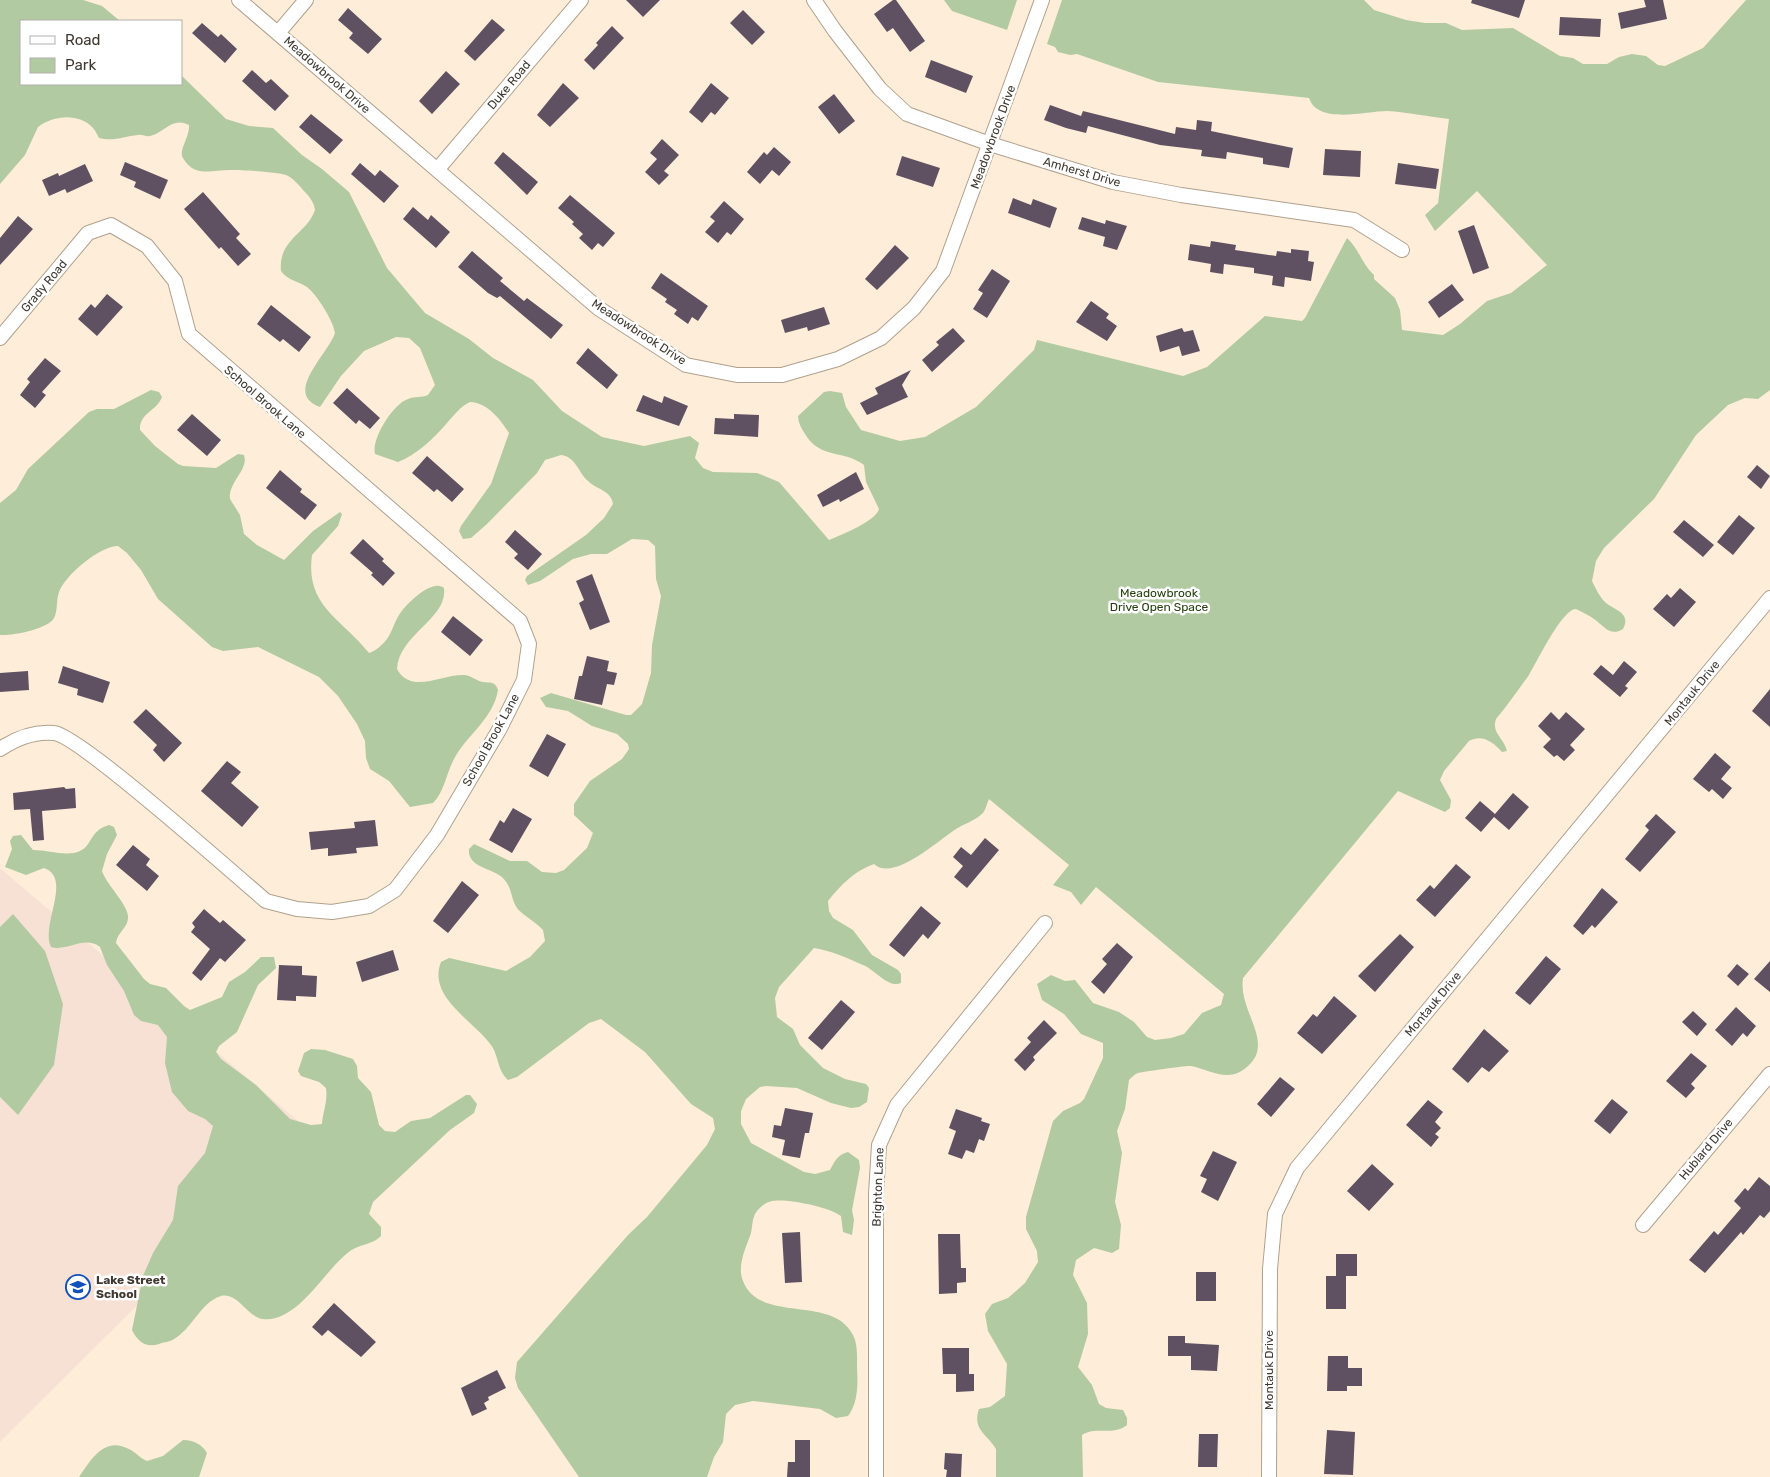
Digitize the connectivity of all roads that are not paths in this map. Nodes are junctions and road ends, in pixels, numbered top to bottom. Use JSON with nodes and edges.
{"nodes":[{"id":1,"x":239,"y":0,"type":"edge"},
{"id":2,"x":306,"y":0,"type":"edge"},
{"id":3,"x":581,"y":0,"type":"edge"},
{"id":4,"x":814,"y":0,"type":"edge"},
{"id":5,"x":1042,"y":0,"type":"edge"},
{"id":6,"x":278,"y":33,"type":"junction"},
{"id":7,"x":990,"y":144,"type":"junction"},
{"id":8,"x":437,"y":170,"type":"junction"},
{"id":9,"x":88,"y":233,"type":"joint"},
{"id":10,"x":1402,"y":250,"type":"dead end"},
{"id":11,"x":0,"y":338,"type":"edge"},
{"id":12,"x":1770,"y":598,"type":"edge"},
{"id":13,"x":0,"y":749,"type":"edge"},
{"id":14,"x":1045,"y":923,"type":"dead end"},
{"id":15,"x":1770,"y":1074,"type":"edge"},
{"id":16,"x":1643,"y":1225,"type":"dead end"},
{"id":17,"x":876,"y":1477,"type":"edge"},
{"id":18,"x":1269,"y":1477,"type":"edge"}],
"edges":[{"from":1,"to":6,"type":"street","name":"Meadowbrook Drive"},
{"from":2,"to":6,"type":"street"},
{"from":3,"to":8,"type":"street","name":"Duke Road"},
{"from":4,"to":7,"type":"street","name":"Amherst Drive"},
{"from":5,"to":7,"type":"street","name":"Meadowbrook Drive"},
{"from":6,"to":8,"type":"street","name":"Meadowbrook Drive"},
{"from":7,"to":8,"type":"street","name":"Meadowbrook Drive"},
{"from":7,"to":10,"type":"street","name":"Amherst Drive"},
{"from":9,"to":11,"type":"street","name":"Grady Road"},
{"from":9,"to":13,"type":"street","name":"School Brook Lane"},
{"from":12,"to":18,"type":"street","name":"Montauk Drive"},
{"from":14,"to":17,"type":"street","name":"Brighton Lane"},
{"from":15,"to":16,"type":"street","name":"Hublard Drive"}]}
